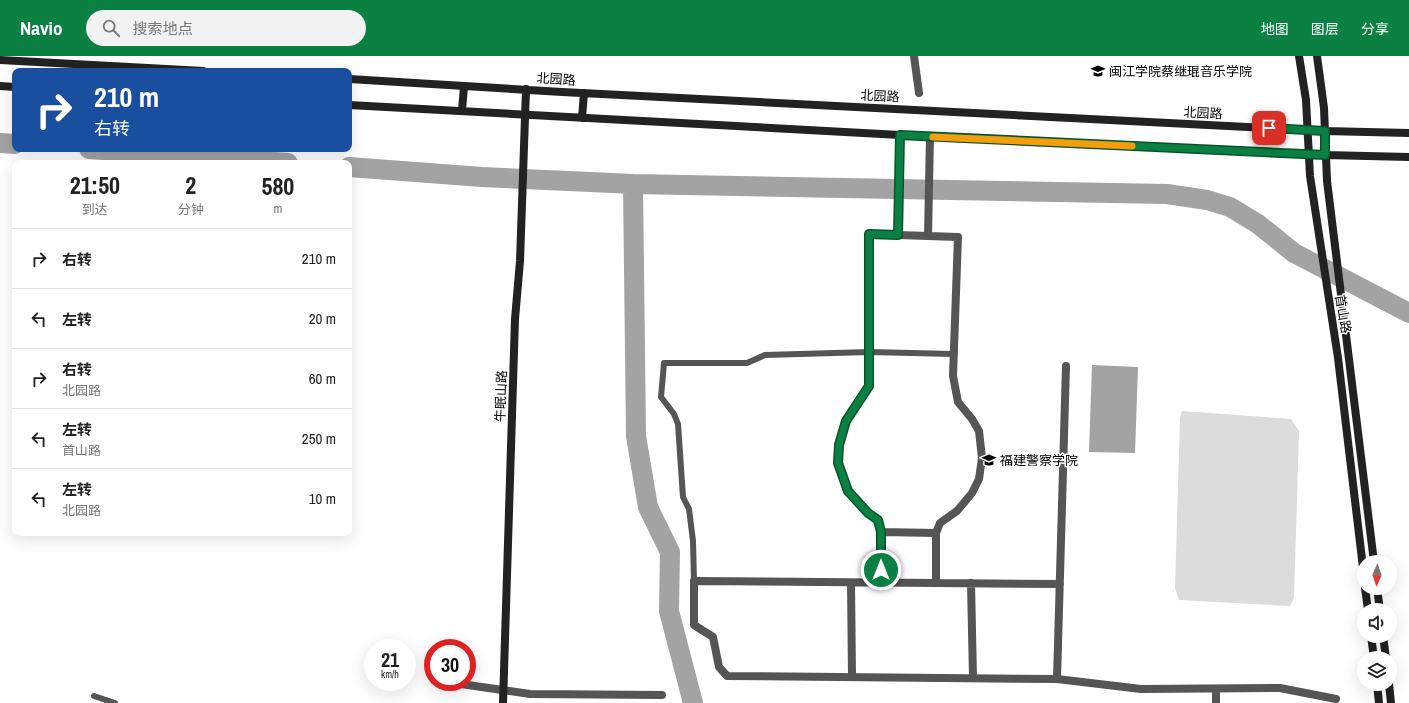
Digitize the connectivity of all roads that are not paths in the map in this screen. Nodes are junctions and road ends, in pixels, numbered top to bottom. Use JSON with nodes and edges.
{"nodes":[{"id":1,"x":914,"y":56,"type":"edge"},
{"id":2,"x":1299,"y":56,"type":"edge"},
{"id":3,"x":1317,"y":56,"type":"edge"},
{"id":4,"x":0,"y":60,"type":"edge"},
{"id":5,"x":148,"y":68,"type":"edge"},
{"id":6,"x":352,"y":79,"type":"edge"},
{"id":7,"x":0,"y":86,"type":"edge"},
{"id":8,"x":464,"y":86,"type":"junction"},
{"id":9,"x":12,"y":87,"type":"edge"},
{"id":10,"x":526,"y":90,"type":"junction"},
{"id":11,"x":584,"y":93,"type":"junction"},
{"id":12,"x":919,"y":93,"type":"dead end"},
{"id":13,"x":352,"y":105,"type":"edge"},
{"id":14,"x":462,"y":111,"type":"junction"},
{"id":15,"x":525,"y":115,"type":"junction"},
{"id":16,"x":582,"y":118,"type":"junction"},
{"id":17,"x":1306,"y":130,"type":"junction"},
{"id":18,"x":1325,"y":131,"type":"junction"},
{"id":19,"x":1409,"y":133,"type":"edge"},
{"id":20,"x":900,"y":135,"type":"junction"},
{"id":21,"x":930,"y":136,"type":"junction"},
{"id":22,"x":1310,"y":154,"type":"junction"},
{"id":23,"x":1325,"y":155,"type":"junction"},
{"id":24,"x":1409,"y":157,"type":"edge"},
{"id":25,"x":898,"y":235,"type":"junction"},
{"id":26,"x":928,"y":236,"type":"junction"},
{"id":27,"x":869,"y":352,"type":"junction"},
{"id":28,"x":954,"y":354,"type":"junction"},
{"id":29,"x":1066,"y":366,"type":"dead end"},
{"id":30,"x":881,"y":532,"type":"junction"},
{"id":31,"x":936,"y":533,"type":"junction"},
{"id":32,"x":1361,"y":555,"type":"edge"},
{"id":33,"x":1373,"y":555,"type":"edge"},
{"id":34,"x":694,"y":581,"type":"junction"},
{"id":35,"x":881,"y":583,"type":"junction"},
{"id":36,"x":936,"y":583,"type":"junction"},
{"id":37,"x":971,"y":583,"type":"junction"},
{"id":38,"x":851,"y":584,"type":"junction"},
{"id":39,"x":1060,"y":584,"type":"junction"},
{"id":40,"x":852,"y":676,"type":"junction"},
{"id":41,"x":973,"y":678,"type":"junction"},
{"id":42,"x":1057,"y":679,"type":"junction"},
{"id":43,"x":476,"y":686,"type":"edge"},
{"id":44,"x":504,"y":689,"type":"junction"},
{"id":45,"x":1216,"y":689,"type":"junction"},
{"id":46,"x":1378,"y":691,"type":"edge"},
{"id":47,"x":1390,"y":691,"type":"edge"},
{"id":48,"x":662,"y":695,"type":"dead end"},
{"id":49,"x":94,"y":696,"type":"dead end"},
{"id":50,"x":1336,"y":699,"type":"dead end"},
{"id":51,"x":115,"y":703,"type":"edge"},
{"id":52,"x":503,"y":703,"type":"edge"},
{"id":53,"x":1216,"y":703,"type":"edge"},
{"id":54,"x":1379,"y":703,"type":"edge"},
{"id":55,"x":1391,"y":703,"type":"edge"}],
"edges":[{"from":1,"to":12,"type":"street"},
{"from":2,"to":17,"type":"main road","name":"首山路"},
{"from":3,"to":18,"type":"main road","name":"首山路"},
{"from":4,"to":5,"type":"main road"},
{"from":6,"to":8,"type":"main road","name":"北园路"},
{"from":7,"to":9,"type":"main road"},
{"from":8,"to":10,"type":"main road","name":"北园路"},
{"from":8,"to":14,"type":"main road"},
{"from":10,"to":11,"type":"main road","name":"北园路"},
{"from":10,"to":15,"type":"main road","name":"牛眠山路"},
{"from":11,"to":16,"type":"main road"},
{"from":11,"to":17,"type":"main road","name":"北园路"},
{"from":13,"to":14,"type":"main road"},
{"from":14,"to":15,"type":"main road"},
{"from":15,"to":16,"type":"main road"},
{"from":15,"to":44,"type":"main road","name":"牛眠山路"},
{"from":16,"to":20,"type":"main road"},
{"from":17,"to":18,"type":"main road","name":"北园路"},
{"from":17,"to":22,"type":"main road","name":"首山路"},
{"from":18,"to":19,"type":"main road","name":"北园路"},
{"from":18,"to":23,"type":"main road","name":"首山路"},
{"from":20,"to":21,"type":"main road"},
{"from":20,"to":25,"type":"street"},
{"from":21,"to":22,"type":"main road"},
{"from":21,"to":26,"type":"street"},
{"from":22,"to":23,"type":"main road"},
{"from":22,"to":32,"type":"main road","name":"首山路"},
{"from":23,"to":24,"type":"main road"},
{"from":23,"to":33,"type":"main road","name":"首山路"},
{"from":25,"to":26,"type":"street"},
{"from":25,"to":27,"type":"street"},
{"from":26,"to":28,"type":"street"},
{"from":27,"to":28,"type":"lane"},
{"from":27,"to":30,"type":"street"},
{"from":27,"to":34,"type":"lane"},
{"from":28,"to":31,"type":"street"},
{"from":29,"to":39,"type":"street"},
{"from":30,"to":31,"type":"street"},
{"from":30,"to":35,"type":"street"},
{"from":31,"to":36,"type":"street"},
{"from":34,"to":38,"type":"street"},
{"from":34,"to":40,"type":"street"},
{"from":35,"to":36,"type":"street"},
{"from":35,"to":38,"type":"street"},
{"from":36,"to":37,"type":"street"},
{"from":37,"to":39,"type":"street"},
{"from":37,"to":41,"type":"street"},
{"from":38,"to":40,"type":"street"},
{"from":39,"to":42,"type":"street"},
{"from":40,"to":41,"type":"street"},
{"from":41,"to":42,"type":"street"},
{"from":42,"to":45,"type":"street"},
{"from":43,"to":44,"type":"street"},
{"from":44,"to":48,"type":"street"},
{"from":44,"to":52,"type":"main road","name":"牛眠山路"},
{"from":45,"to":50,"type":"street"},
{"from":45,"to":53,"type":"street"},
{"from":46,"to":54,"type":"main road"},
{"from":47,"to":55,"type":"main road"},
{"from":49,"to":51,"type":"lane"}]}
